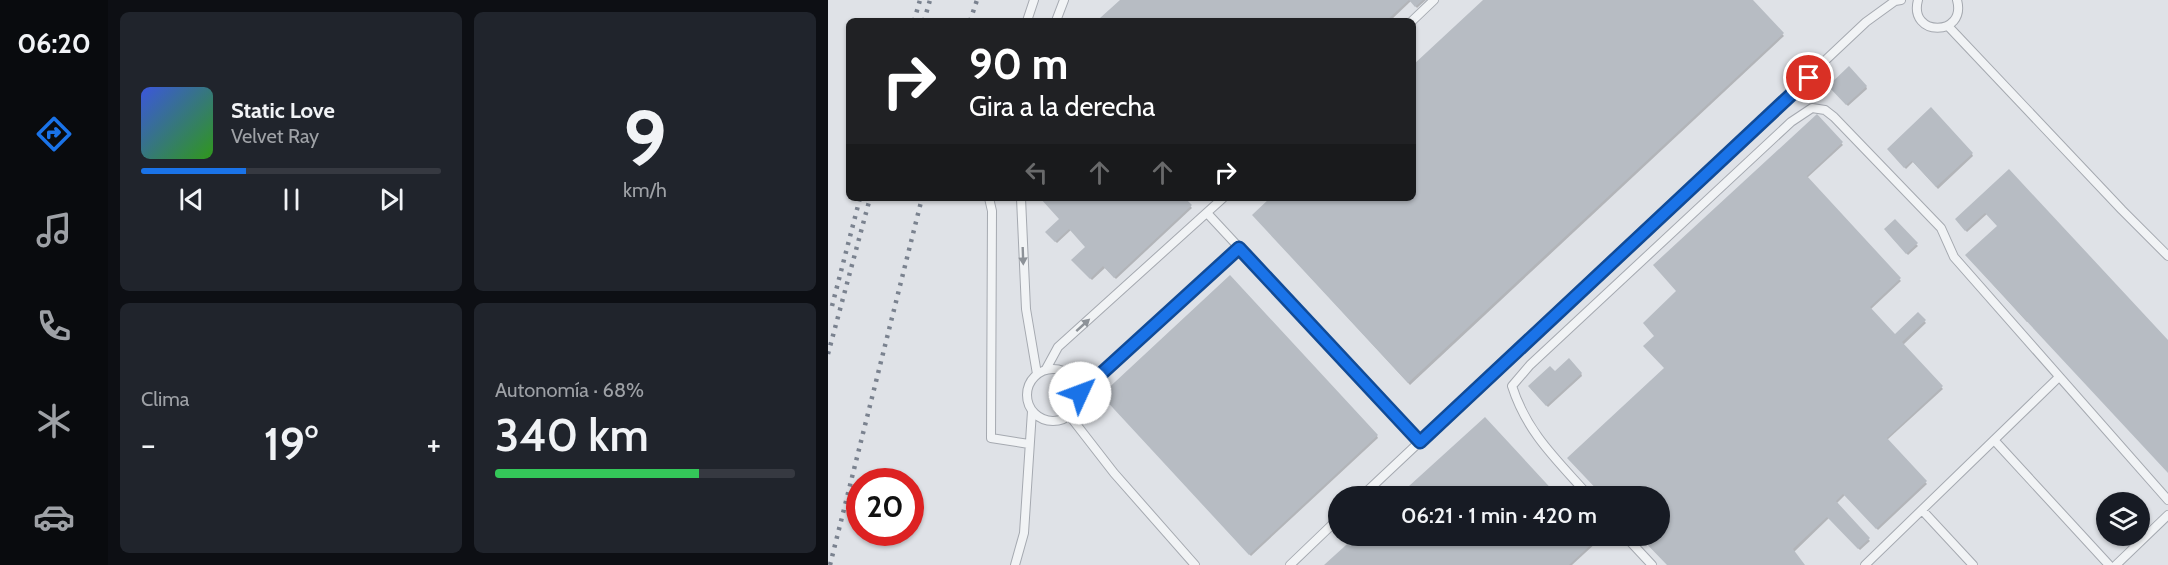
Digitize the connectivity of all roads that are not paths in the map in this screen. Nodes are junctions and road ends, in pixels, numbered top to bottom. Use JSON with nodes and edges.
{"nodes":[{"id":1,"x":1034,"y":0,"type":"edge"},
{"id":2,"x":1064,"y":0,"type":"edge"},
{"id":3,"x":1434,"y":0,"type":"edge"},
{"id":4,"x":1901,"y":0,"type":"edge"},
{"id":5,"x":1918,"y":0,"type":"edge"},
{"id":6,"x":1958,"y":0,"type":"edge"},
{"id":7,"x":1028,"y":18,"type":"edge"},
{"id":8,"x":1057,"y":18,"type":"edge"},
{"id":9,"x":1415,"y":18,"type":"edge"},
{"id":10,"x":1948,"y":26,"type":"junction"},
{"id":11,"x":990,"y":201,"type":"edge"},
{"id":12,"x":1021,"y":201,"type":"edge"},
{"id":13,"x":1220,"y":201,"type":"edge"},
{"id":14,"x":1208,"y":213,"type":"junction"},
{"id":15,"x":1239,"y":248,"type":"junction"},
{"id":16,"x":2168,"y":256,"type":"edge"},
{"id":17,"x":1046,"y":369,"type":"junction"},
{"id":18,"x":1037,"y":374,"type":"junction"},
{"id":19,"x":2060,"y":377,"type":"junction"},
{"id":20,"x":1080,"y":393,"type":"junction"},
{"id":21,"x":1032,"y":411,"type":"junction"},
{"id":22,"x":1069,"y":415,"type":"junction"},
{"id":23,"x":1994,"y":440,"type":"junction"},
{"id":24,"x":1420,"y":442,"type":"junction"},
{"id":25,"x":1029,"y":444,"type":"junction"},
{"id":26,"x":1373,"y":486,"type":"edge"},
{"id":27,"x":1580,"y":486,"type":"edge"},
{"id":28,"x":2168,"y":500,"type":"edge"},
{"id":29,"x":1922,"y":510,"type":"junction"},
{"id":30,"x":2168,"y":515,"type":"edge"},
{"id":31,"x":1328,"y":529,"type":"edge"},
{"id":32,"x":1634,"y":546,"type":"edge"},
{"id":33,"x":1015,"y":565,"type":"edge"},
{"id":34,"x":1195,"y":565,"type":"edge"},
{"id":35,"x":1290,"y":565,"type":"edge"},
{"id":36,"x":1652,"y":565,"type":"edge"},
{"id":37,"x":1865,"y":565,"type":"edge"},
{"id":38,"x":1973,"y":565,"type":"edge"},
{"id":39,"x":2109,"y":565,"type":"edge"},
{"id":40,"x":2116,"y":565,"type":"edge"}],
"edges":[{"from":1,"to":7,"type":"lane"},
{"from":2,"to":8,"type":"lane"},
{"from":3,"to":9,"type":"lane"},
{"from":4,"to":24,"type":"lane"},
{"from":5,"to":10,"type":"lane"},
{"from":6,"to":10,"type":"lane"},
{"from":10,"to":16,"type":"lane"},
{"from":11,"to":25,"type":"lane"},
{"from":12,"to":18,"type":"lane","one_way":true},
{"from":13,"to":14,"type":"lane"},
{"from":14,"to":15,"type":"lane"},
{"from":17,"to":14,"type":"lane","one_way":true},
{"from":15,"to":20,"type":"lane"},
{"from":15,"to":24,"type":"lane"},
{"from":17,"to":18,"type":"lane"},
{"from":17,"to":20,"type":"lane"},
{"from":18,"to":21,"type":"lane"},
{"from":19,"to":23,"type":"lane"},
{"from":19,"to":27,"type":"lane"},
{"from":19,"to":28,"type":"lane"},
{"from":20,"to":22,"type":"lane"},
{"from":21,"to":22,"type":"lane"},
{"from":21,"to":25,"type":"lane"},
{"from":22,"to":34,"type":"lane"},
{"from":23,"to":29,"type":"lane"},
{"from":23,"to":39,"type":"lane"},
{"from":24,"to":26,"type":"lane"},
{"from":25,"to":33,"type":"lane"},
{"from":29,"to":37,"type":"lane"},
{"from":29,"to":38,"type":"lane"},
{"from":30,"to":40,"type":"lane"},
{"from":31,"to":35,"type":"lane"},
{"from":32,"to":36,"type":"lane"}]}
